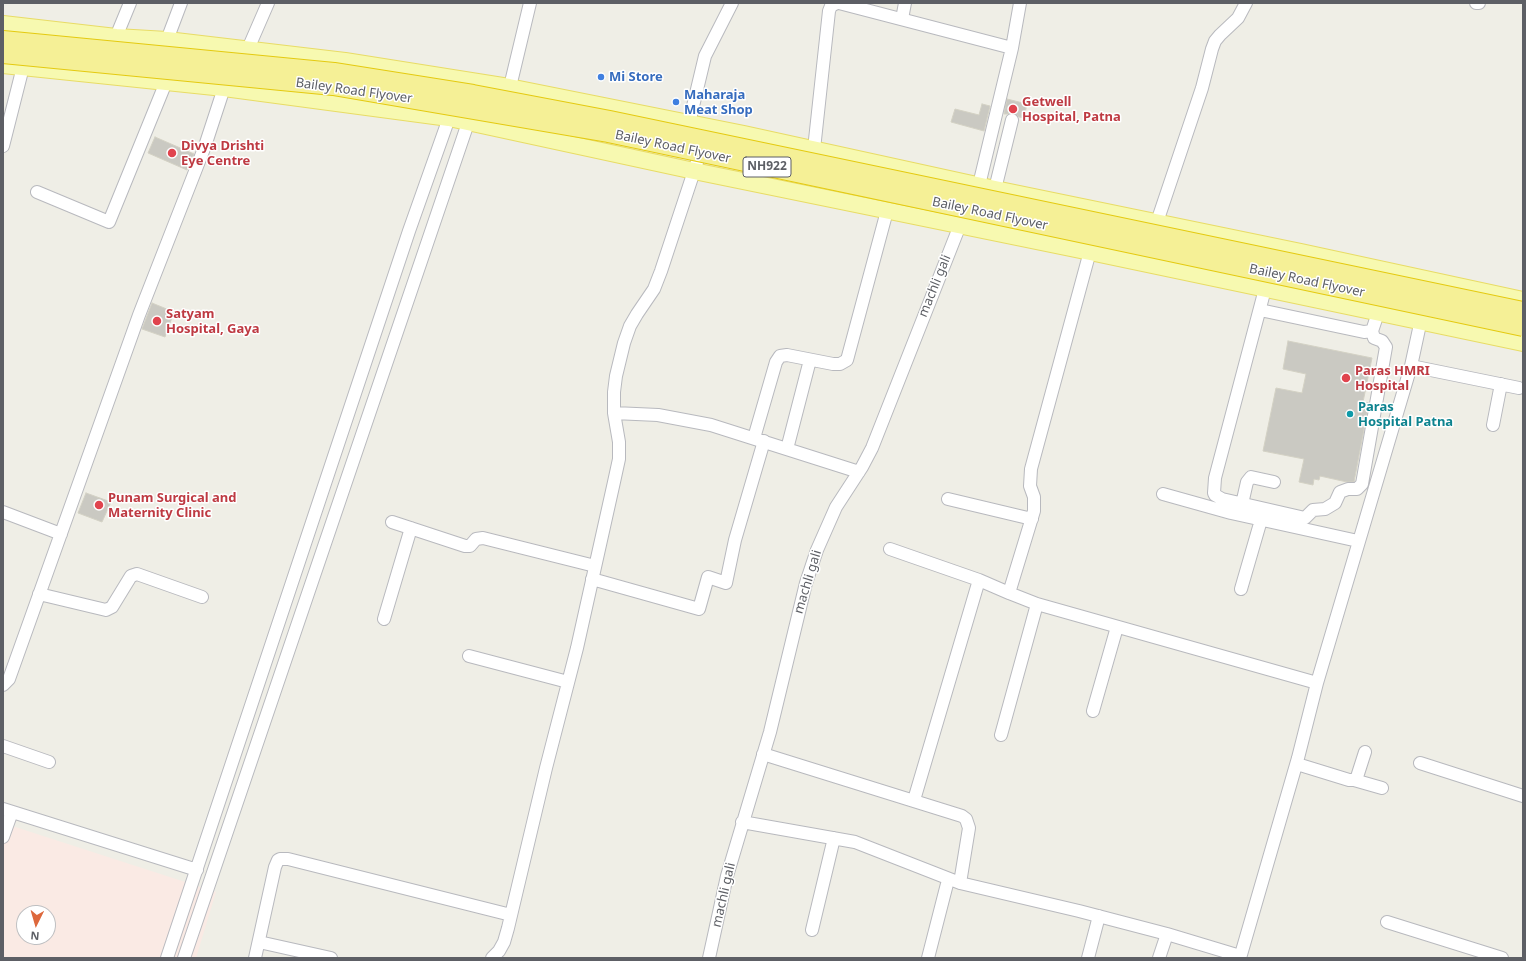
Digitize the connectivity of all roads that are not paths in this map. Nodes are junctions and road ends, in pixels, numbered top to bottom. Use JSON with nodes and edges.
{"nodes":[{"id":1,"x":130,"y":3,"type":"edge"},
{"id":2,"x":181,"y":3,"type":"edge"},
{"id":3,"x":268,"y":3,"type":"edge"},
{"id":4,"x":530,"y":3,"type":"edge"},
{"id":5,"x":732,"y":3,"type":"edge"},
{"id":6,"x":838,"y":3,"type":"edge"},
{"id":7,"x":906,"y":3,"type":"edge"},
{"id":8,"x":1020,"y":3,"type":"edge"},
{"id":9,"x":1246,"y":3,"type":"edge"},
{"id":10,"x":1476,"y":3,"type":"edge"},
{"id":11,"x":1479,"y":3,"type":"edge"},
{"id":12,"x":902,"y":19,"type":"junction"},
{"id":13,"x":3,"y":24,"type":"edge"},
{"id":14,"x":124,"y":37,"type":"junction"},
{"id":15,"x":3,"y":40,"type":"edge"},
{"id":16,"x":167,"y":40,"type":"junction"},
{"id":17,"x":1012,"y":48,"type":"junction"},
{"id":18,"x":248,"y":49,"type":"junction"},
{"id":19,"x":3,"y":54,"type":"edge"},
{"id":20,"x":311,"y":57,"type":"junction"},
{"id":21,"x":3,"y":65,"type":"edge"},
{"id":22,"x":23,"y":67,"type":"junction"},
{"id":23,"x":122,"y":77,"type":"junction"},
{"id":24,"x":166,"y":82,"type":"junction"},
{"id":25,"x":509,"y":87,"type":"junction"},
{"id":26,"x":224,"y":88,"type":"junction"},
{"id":27,"x":305,"y":99,"type":"junction"},
{"id":28,"x":449,"y":118,"type":"junction"},
{"id":29,"x":1012,"y":120,"type":"dead end"},
{"id":30,"x":468,"y":123,"type":"junction"},
{"id":31,"x":689,"y":123,"type":"junction"},
{"id":32,"x":708,"y":127,"type":"junction"},
{"id":33,"x":503,"y":130,"type":"junction"},
{"id":34,"x":3,"y":146,"type":"edge"},
{"id":35,"x":814,"y":150,"type":"junction"},
{"id":36,"x":694,"y":171,"type":"junction"},
{"id":37,"x":987,"y":187,"type":"junction"},
{"id":38,"x":37,"y":192,"type":"dead end"},
{"id":39,"x":887,"y":210,"type":"junction"},
{"id":40,"x":1101,"y":210,"type":"junction"},
{"id":41,"x":1157,"y":222,"type":"junction"},
{"id":42,"x":960,"y":225,"type":"junction"},
{"id":43,"x":984,"y":230,"type":"junction"},
{"id":44,"x":1090,"y":252,"type":"junction"},
{"id":45,"x":1434,"y":281,"type":"junction"},
{"id":46,"x":1265,"y":289,"type":"junction"},
{"id":47,"x":1523,"y":300,"type":"edge"},
{"id":48,"x":1260,"y":310,"type":"junction"},
{"id":49,"x":1523,"y":311,"type":"edge"},
{"id":50,"x":1378,"y":313,"type":"junction"},
{"id":51,"x":1420,"y":322,"type":"junction"},
{"id":52,"x":1523,"y":327,"type":"edge"},
{"id":53,"x":1372,"y":331,"type":"junction"},
{"id":54,"x":1523,"y":343,"type":"edge"},
{"id":55,"x":810,"y":360,"type":"junction"},
{"id":56,"x":1411,"y":366,"type":"junction"},
{"id":57,"x":1502,"y":384,"type":"junction"},
{"id":58,"x":1519,"y":388,"type":"dead end"},
{"id":59,"x":614,"y":413,"type":"junction"},
{"id":60,"x":1493,"y":425,"type":"dead end"},
{"id":61,"x":759,"y":440,"type":"junction"},
{"id":62,"x":787,"y":449,"type":"junction"},
{"id":63,"x":859,"y":472,"type":"junction"},
{"id":64,"x":1274,"y":482,"type":"dead end"},
{"id":65,"x":1163,"y":494,"type":"dead end"},
{"id":66,"x":948,"y":499,"type":"dead end"},
{"id":67,"x":1242,"y":504,"type":"junction"},
{"id":68,"x":3,"y":512,"type":"edge"},
{"id":69,"x":1032,"y":519,"type":"junction"},
{"id":70,"x":1261,"y":520,"type":"junction"},
{"id":71,"x":392,"y":522,"type":"dead end"},
{"id":72,"x":411,"y":528,"type":"junction"},
{"id":73,"x":61,"y":534,"type":"junction"},
{"id":74,"x":1358,"y":541,"type":"junction"},
{"id":75,"x":890,"y":549,"type":"dead end"},
{"id":76,"x":595,"y":566,"type":"junction"},
{"id":77,"x":592,"y":579,"type":"junction"},
{"id":78,"x":979,"y":580,"type":"junction"},
{"id":79,"x":1241,"y":589,"type":"dead end"},
{"id":80,"x":1009,"y":593,"type":"junction"},
{"id":81,"x":39,"y":594,"type":"junction"},
{"id":82,"x":202,"y":597,"type":"dead end"},
{"id":83,"x":1037,"y":604,"type":"junction"},
{"id":84,"x":384,"y":619,"type":"dead end"},
{"id":85,"x":1117,"y":627,"type":"junction"},
{"id":86,"x":469,"y":656,"type":"dead end"},
{"id":87,"x":568,"y":682,"type":"junction"},
{"id":88,"x":1317,"y":683,"type":"junction"},
{"id":89,"x":3,"y":685,"type":"edge"},
{"id":90,"x":1093,"y":711,"type":"dead end"},
{"id":91,"x":1002,"y":735,"type":"dead end"},
{"id":92,"x":3,"y":746,"type":"edge"},
{"id":93,"x":1365,"y":752,"type":"dead end"},
{"id":94,"x":763,"y":754,"type":"junction"},
{"id":95,"x":49,"y":762,"type":"dead end"},
{"id":96,"x":1420,"y":763,"type":"dead end"},
{"id":97,"x":1297,"y":764,"type":"junction"},
{"id":98,"x":1354,"y":780,"type":"junction"},
{"id":99,"x":1382,"y":788,"type":"dead end"},
{"id":100,"x":1523,"y":796,"type":"edge"},
{"id":101,"x":914,"y":800,"type":"junction"},
{"id":102,"x":7,"y":811,"type":"edge"},
{"id":103,"x":742,"y":822,"type":"junction"},
{"id":104,"x":3,"y":837,"type":"edge"},
{"id":105,"x":834,"y":838,"type":"junction"},
{"id":106,"x":197,"y":870,"type":"junction"},
{"id":107,"x":948,"y":880,"type":"junction"},
{"id":108,"x":960,"y":884,"type":"junction"},
{"id":109,"x":512,"y":916,"type":"junction"},
{"id":110,"x":1099,"y":916,"type":"junction"},
{"id":111,"x":1387,"y":922,"type":"dead end"},
{"id":112,"x":812,"y":930,"type":"dead end"},
{"id":113,"x":1167,"y":934,"type":"junction"},
{"id":114,"x":259,"y":942,"type":"junction"},
{"id":115,"x":1240,"y":957,"type":"edge"},
{"id":116,"x":167,"y":958,"type":"edge"},
{"id":117,"x":184,"y":958,"type":"edge"},
{"id":118,"x":256,"y":958,"type":"edge"},
{"id":119,"x":331,"y":958,"type":"edge"},
{"id":120,"x":492,"y":958,"type":"edge"},
{"id":121,"x":709,"y":958,"type":"edge"},
{"id":122,"x":928,"y":958,"type":"edge"},
{"id":123,"x":1088,"y":958,"type":"edge"},
{"id":124,"x":1159,"y":958,"type":"edge"},
{"id":125,"x":1502,"y":958,"type":"edge"}],
"edges":[{"from":1,"to":14,"type":"street"},
{"from":2,"to":16,"type":"street"},
{"from":3,"to":18,"type":"street"},
{"from":4,"to":25,"type":"street"},
{"from":5,"to":31,"type":"street"},
{"from":6,"to":12,"type":"street"},
{"from":6,"to":35,"type":"street"},
{"from":7,"to":12,"type":"street"},
{"from":8,"to":17,"type":"street"},
{"from":9,"to":41,"type":"street"},
{"from":10,"to":11,"type":"street"},
{"from":12,"to":17,"type":"street"},
{"from":13,"to":14,"type":"main road"},
{"from":14,"to":16,"type":"main road"},
{"from":14,"to":23,"type":"main road"},
{"from":15,"to":49,"type":"highway","name":"Bailey Road Flyover","number":"NH922","bridge":true},
{"from":16,"to":18,"type":"main road"},
{"from":17,"to":37,"type":"street"},
{"from":18,"to":20,"type":"main road"},
{"from":19,"to":52,"type":"highway","name":"Bailey Road Flyover","number":"NH922","bridge":true},
{"from":20,"to":25,"type":"main road"},
{"from":20,"to":27,"type":"main road"},
{"from":21,"to":22,"type":"main road"},
{"from":22,"to":23,"type":"main road"},
{"from":22,"to":34,"type":"street"},
{"from":23,"to":24,"type":"main road"},
{"from":24,"to":26,"type":"main road"},
{"from":24,"to":38,"type":"street"},
{"from":25,"to":31,"type":"main road"},
{"from":25,"to":33,"type":"street"},
{"from":26,"to":27,"type":"main road"},
{"from":26,"to":73,"type":"street"},
{"from":27,"to":28,"type":"main road"},
{"from":28,"to":30,"type":"main road"},
{"from":28,"to":106,"type":"street"},
{"from":29,"to":37,"type":"street"},
{"from":30,"to":33,"type":"main road"},
{"from":30,"to":117,"type":"street"},
{"from":31,"to":32,"type":"main road"},
{"from":32,"to":35,"type":"main road"},
{"from":32,"to":36,"type":"street"},
{"from":33,"to":36,"type":"main road"},
{"from":35,"to":37,"type":"main road"},
{"from":36,"to":39,"type":"main road"},
{"from":36,"to":59,"type":"street"},
{"from":37,"to":40,"type":"main road"},
{"from":37,"to":43,"type":"main road"},
{"from":39,"to":42,"type":"main road"},
{"from":39,"to":55,"type":"street"},
{"from":40,"to":41,"type":"main road"},
{"from":40,"to":44,"type":"street"},
{"from":41,"to":45,"type":"main road"},
{"from":42,"to":43,"type":"main road"},
{"from":42,"to":63,"type":"street","name":"machli gali"},
{"from":43,"to":44,"type":"main road"},
{"from":44,"to":46,"type":"main road"},
{"from":44,"to":69,"type":"street"},
{"from":45,"to":47,"type":"main road"},
{"from":45,"to":51,"type":"street"},
{"from":46,"to":48,"type":"street"},
{"from":46,"to":50,"type":"main road"},
{"from":48,"to":53,"type":"street"},
{"from":48,"to":67,"type":"street"},
{"from":50,"to":51,"type":"main road"},
{"from":50,"to":53,"type":"street"},
{"from":51,"to":54,"type":"main road"},
{"from":51,"to":56,"type":"street"},
{"from":53,"to":67,"type":"street"},
{"from":55,"to":61,"type":"street"},
{"from":55,"to":62,"type":"street"},
{"from":56,"to":57,"type":"street"},
{"from":56,"to":74,"type":"street"},
{"from":57,"to":58,"type":"street"},
{"from":57,"to":60,"type":"street"},
{"from":59,"to":61,"type":"street"},
{"from":59,"to":76,"type":"street"},
{"from":61,"to":62,"type":"street"},
{"from":61,"to":77,"type":"street"},
{"from":62,"to":63,"type":"street"},
{"from":63,"to":94,"type":"street","name":"machli gali"},
{"from":64,"to":67,"type":"street"},
{"from":65,"to":70,"type":"street"},
{"from":66,"to":69,"type":"street"},
{"from":68,"to":73,"type":"street"},
{"from":69,"to":80,"type":"street"},
{"from":70,"to":74,"type":"street"},
{"from":70,"to":79,"type":"street"},
{"from":71,"to":72,"type":"street"},
{"from":72,"to":76,"type":"street"},
{"from":72,"to":84,"type":"street"},
{"from":73,"to":81,"type":"street"},
{"from":74,"to":88,"type":"street"},
{"from":75,"to":78,"type":"street"},
{"from":76,"to":77,"type":"street"},
{"from":77,"to":87,"type":"street"},
{"from":78,"to":80,"type":"street"},
{"from":78,"to":101,"type":"street"},
{"from":80,"to":83,"type":"street"},
{"from":81,"to":82,"type":"street"},
{"from":81,"to":89,"type":"street"},
{"from":83,"to":85,"type":"street"},
{"from":83,"to":91,"type":"street"},
{"from":85,"to":88,"type":"street"},
{"from":85,"to":90,"type":"street"},
{"from":86,"to":87,"type":"street"},
{"from":87,"to":109,"type":"street"},
{"from":88,"to":97,"type":"street"},
{"from":92,"to":95,"type":"street"},
{"from":93,"to":98,"type":"street"},
{"from":94,"to":101,"type":"street"},
{"from":94,"to":103,"type":"street","name":"machli gali"},
{"from":96,"to":100,"type":"street"},
{"from":97,"to":98,"type":"street"},
{"from":97,"to":115,"type":"street"},
{"from":98,"to":99,"type":"street"},
{"from":101,"to":108,"type":"street"},
{"from":102,"to":104,"type":"street"},
{"from":102,"to":106,"type":"street"},
{"from":103,"to":105,"type":"street"},
{"from":103,"to":121,"type":"street","name":"machli gali"},
{"from":105,"to":107,"type":"street"},
{"from":105,"to":112,"type":"street"},
{"from":106,"to":116,"type":"street"},
{"from":107,"to":108,"type":"street"},
{"from":107,"to":122,"type":"street"},
{"from":108,"to":110,"type":"street"},
{"from":109,"to":114,"type":"street"},
{"from":109,"to":120,"type":"street"},
{"from":110,"to":113,"type":"street"},
{"from":110,"to":123,"type":"street"},
{"from":111,"to":125,"type":"street"},
{"from":113,"to":115,"type":"street"},
{"from":113,"to":124,"type":"street"},
{"from":114,"to":118,"type":"street"},
{"from":114,"to":119,"type":"street"}]}
